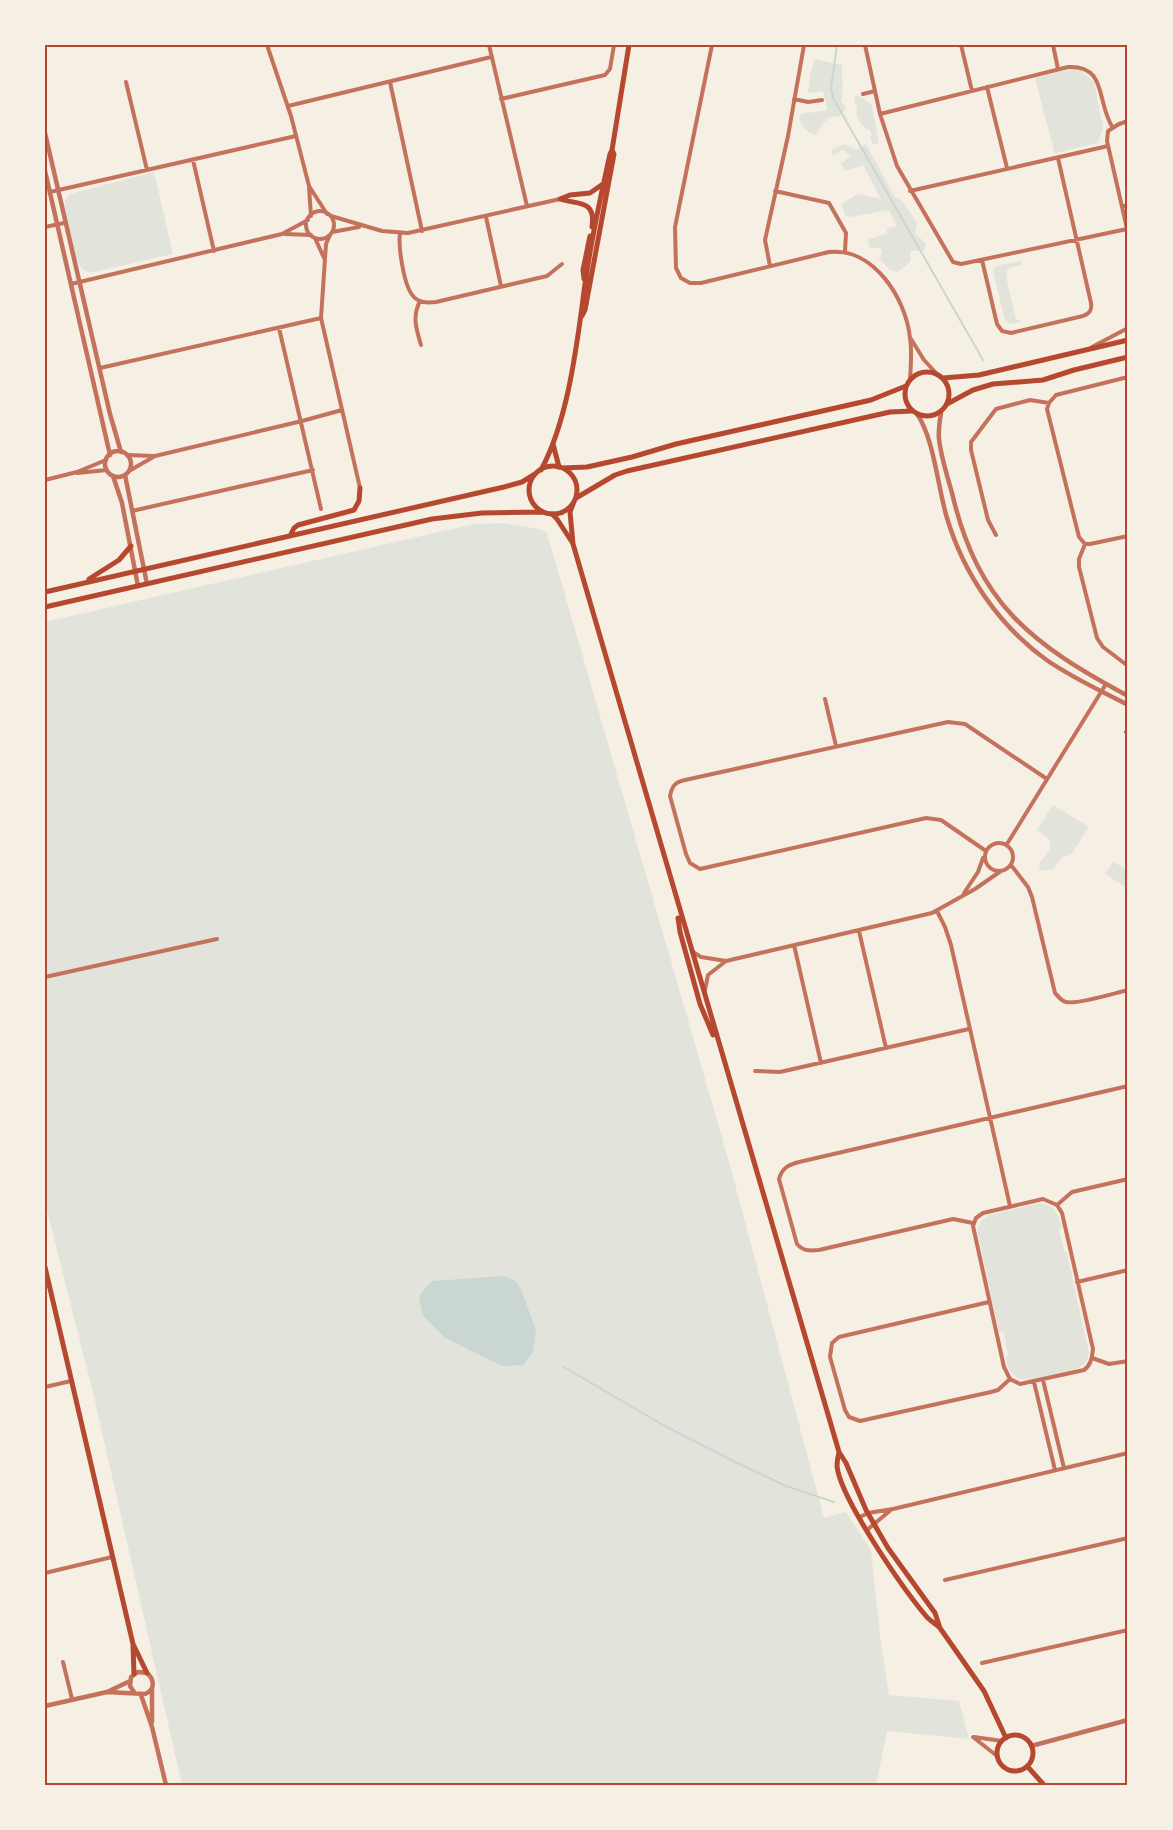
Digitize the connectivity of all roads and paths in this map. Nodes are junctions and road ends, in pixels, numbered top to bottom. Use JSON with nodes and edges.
{"nodes":[{"id":1,"x":267,"y":45,"type":"edge"},
{"id":2,"x":489,"y":45,"type":"edge"},
{"id":3,"x":614,"y":45,"type":"edge"},
{"id":4,"x":629,"y":45,"type":"edge"},
{"id":5,"x":712,"y":45,"type":"edge"},
{"id":6,"x":804,"y":45,"type":"edge"},
{"id":7,"x":865,"y":45,"type":"edge"},
{"id":8,"x":961,"y":45,"type":"edge"},
{"id":9,"x":1053,"y":45,"type":"edge"},
{"id":10,"x":491,"y":57,"type":"junction"},
{"id":11,"x":1058,"y":69,"type":"junction"},
{"id":12,"x":390,"y":81,"type":"junction"},
{"id":13,"x":126,"y":82,"type":"dead end"},
{"id":14,"x":987,"y":87,"type":"junction"},
{"id":15,"x":875,"y":91,"type":"junction"},
{"id":16,"x":972,"y":91,"type":"junction"},
{"id":17,"x":863,"y":94,"type":"dead end"},
{"id":18,"x":501,"y":99,"type":"junction"},
{"id":19,"x":794,"y":99,"type":"junction"},
{"id":20,"x":822,"y":100,"type":"dead end"},
{"id":21,"x":288,"y":106,"type":"junction"},
{"id":22,"x":880,"y":114,"type":"junction"},
{"id":23,"x":1128,"y":121,"type":"edge"},
{"id":24,"x":1113,"y":128,"type":"junction"},
{"id":25,"x":45,"y":134,"type":"edge"},
{"id":26,"x":296,"y":136,"type":"junction"},
{"id":27,"x":1108,"y":146,"type":"junction"},
{"id":28,"x":612,"y":150,"type":"junction"},
{"id":29,"x":1058,"y":158,"type":"junction"},
{"id":30,"x":193,"y":159,"type":"junction"},
{"id":31,"x":1007,"y":168,"type":"junction"},
{"id":32,"x":147,"y":170,"type":"junction"},
{"id":33,"x":45,"y":171,"type":"edge"},
{"id":34,"x":603,"y":184,"type":"junction"},
{"id":35,"x":309,"y":186,"type":"junction"},
{"id":36,"x":58,"y":189,"type":"junction"},
{"id":37,"x":776,"y":191,"type":"junction"},
{"id":38,"x":910,"y":191,"type":"junction"},
{"id":39,"x":50,"y":192,"type":"junction"},
{"id":40,"x":560,"y":199,"type":"junction"},
{"id":41,"x":1128,"y":205,"type":"edge"},
{"id":42,"x":527,"y":206,"type":"junction"},
{"id":43,"x":1122,"y":207,"type":"junction"},
{"id":44,"x":329,"y":215,"type":"junction"},
{"id":45,"x":486,"y":217,"type":"junction"},
{"id":46,"x":309,"y":218,"type":"junction"},
{"id":47,"x":64,"y":223,"type":"junction"},
{"id":48,"x":56,"y":225,"type":"junction"},
{"id":49,"x":362,"y":226,"type":"junction"},
{"id":50,"x":45,"y":227,"type":"edge"},
{"id":51,"x":422,"y":231,"type":"junction"},
{"id":52,"x":1128,"y":231,"type":"edge"},
{"id":53,"x":400,"y":233,"type":"junction"},
{"id":54,"x":282,"y":234,"type":"junction"},
{"id":55,"x":331,"y":234,"type":"junction"},
{"id":56,"x":313,"y":237,"type":"junction"},
{"id":57,"x":1076,"y":239,"type":"junction"},
{"id":58,"x":214,"y":251,"type":"junction"},
{"id":59,"x":845,"y":251,"type":"junction"},
{"id":60,"x":982,"y":260,"type":"junction"},
{"id":61,"x":325,"y":262,"type":"junction"},
{"id":62,"x":562,"y":264,"type":"dead end"},
{"id":63,"x":771,"y":266,"type":"junction"},
{"id":64,"x":79,"y":282,"type":"junction"},
{"id":65,"x":71,"y":284,"type":"junction"},
{"id":66,"x":501,"y":286,"type":"junction"},
{"id":67,"x":585,"y":287,"type":"junction"},
{"id":68,"x":420,"y":301,"type":"junction"},
{"id":69,"x":321,"y":318,"type":"junction"},
{"id":70,"x":581,"y":318,"type":"junction"},
{"id":71,"x":279,"y":328,"type":"junction"},
{"id":72,"x":1128,"y":328,"type":"edge"},
{"id":73,"x":910,"y":339,"type":"junction"},
{"id":74,"x":1128,"y":340,"type":"edge"},
{"id":75,"x":420,"y":345,"type":"dead end"},
{"id":76,"x":1089,"y":349,"type":"junction"},
{"id":77,"x":1128,"y":357,"type":"edge"},
{"id":78,"x":100,"y":368,"type":"junction"},
{"id":79,"x":940,"y":376,"type":"junction"},
{"id":80,"x":1128,"y":377,"type":"edge"},
{"id":81,"x":910,"y":380,"type":"junction"},
{"id":82,"x":906,"y":386,"type":"junction"},
{"id":83,"x":1049,"y":403,"type":"junction"},
{"id":84,"x":947,"y":404,"type":"junction"},
{"id":85,"x":342,"y":410,"type":"junction"},
{"id":86,"x":941,"y":412,"type":"junction"},
{"id":87,"x":914,"y":413,"type":"junction"},
{"id":88,"x":302,"y":421,"type":"junction"},
{"id":89,"x":553,"y":442,"type":"junction"},
{"id":90,"x":124,"y":454,"type":"junction"},
{"id":91,"x":110,"y":455,"type":"junction"},
{"id":92,"x":155,"y":456,"type":"junction"},
{"id":93,"x":106,"y":460,"type":"junction"},
{"id":94,"x":561,"y":468,"type":"junction"},
{"id":95,"x":107,"y":470,"type":"junction"},
{"id":96,"x":313,"y":470,"type":"junction"},
{"id":97,"x":77,"y":472,"type":"junction"},
{"id":98,"x":538,"y":472,"type":"junction"},
{"id":99,"x":127,"y":473,"type":"junction"},
{"id":100,"x":113,"y":476,"type":"junction"},
{"id":101,"x":45,"y":480,"type":"edge"},
{"id":102,"x":360,"y":489,"type":"joint"},
{"id":103,"x":574,"y":501,"type":"junction"},
{"id":104,"x":321,"y":509,"type":"dead end"},
{"id":105,"x":131,"y":511,"type":"junction"},
{"id":106,"x":543,"y":512,"type":"junction"},
{"id":107,"x":552,"y":514,"type":"junction"},
{"id":108,"x":291,"y":534,"type":"junction"},
{"id":109,"x":996,"y":536,"type":"dead end"},
{"id":110,"x":1128,"y":536,"type":"edge"},
{"id":111,"x":573,"y":544,"type":"junction"},
{"id":112,"x":1085,"y":544,"type":"junction"},
{"id":113,"x":131,"y":546,"type":"junction"},
{"id":114,"x":145,"y":569,"type":"junction"},
{"id":115,"x":135,"y":571,"type":"junction"},
{"id":116,"x":82,"y":583,"type":"junction"},
{"id":117,"x":147,"y":584,"type":"junction"},
{"id":118,"x":138,"y":586,"type":"junction"},
{"id":119,"x":45,"y":592,"type":"edge"},
{"id":120,"x":45,"y":607,"type":"edge"},
{"id":121,"x":1128,"y":666,"type":"edge"},
{"id":122,"x":1106,"y":684,"type":"junction"},
{"id":123,"x":1102,"y":692,"type":"junction"},
{"id":124,"x":1128,"y":696,"type":"edge"},
{"id":125,"x":825,"y":699,"type":"dead end"},
{"id":126,"x":1128,"y":705,"type":"edge"},
{"id":127,"x":836,"y":746,"type":"junction"},
{"id":128,"x":1047,"y":779,"type":"junction"},
{"id":129,"x":1007,"y":844,"type":"junction"},
{"id":130,"x":985,"y":853,"type":"junction"},
{"id":131,"x":1011,"y":865,"type":"junction"},
{"id":132,"x":1001,"y":871,"type":"junction"},
{"id":133,"x":964,"y":894,"type":"junction"},
{"id":134,"x":677,"y":904,"type":"junction"},
{"id":135,"x":937,"y":911,"type":"junction"},
{"id":136,"x":859,"y":931,"type":"junction"},
{"id":137,"x":218,"y":939,"type":"dead end"},
{"id":138,"x":794,"y":945,"type":"junction"},
{"id":139,"x":692,"y":951,"type":"junction"},
{"id":140,"x":726,"y":961,"type":"junction"},
{"id":141,"x":45,"y":977,"type":"edge"},
{"id":142,"x":1128,"y":990,"type":"edge"},
{"id":143,"x":705,"y":993,"type":"junction"},
{"id":144,"x":969,"y":1029,"type":"junction"},
{"id":145,"x":886,"y":1048,"type":"junction"},
{"id":146,"x":721,"y":1055,"type":"junction"},
{"id":147,"x":821,"y":1063,"type":"junction"},
{"id":148,"x":755,"y":1071,"type":"dead end"},
{"id":149,"x":1128,"y":1086,"type":"edge"},
{"id":150,"x":990,"y":1118,"type":"junction"},
{"id":151,"x":1128,"y":1179,"type":"edge"},
{"id":152,"x":1057,"y":1205,"type":"junction"},
{"id":153,"x":1010,"y":1206,"type":"junction"},
{"id":154,"x":974,"y":1223,"type":"junction"},
{"id":155,"x":45,"y":1267,"type":"edge"},
{"id":156,"x":1128,"y":1270,"type":"edge"},
{"id":157,"x":1077,"y":1282,"type":"junction"},
{"id":158,"x":989,"y":1302,"type":"junction"},
{"id":159,"x":1092,"y":1358,"type":"junction"},
{"id":160,"x":1128,"y":1360,"type":"edge"},
{"id":161,"x":1010,"y":1379,"type":"junction"},
{"id":162,"x":1043,"y":1380,"type":"junction"},
{"id":163,"x":71,"y":1381,"type":"junction"},
{"id":164,"x":1034,"y":1383,"type":"junction"},
{"id":165,"x":45,"y":1387,"type":"edge"},
{"id":166,"x":839,"y":1452,"type":"junction"},
{"id":167,"x":1128,"y":1453,"type":"edge"},
{"id":168,"x":1064,"y":1468,"type":"junction"},
{"id":169,"x":1055,"y":1470,"type":"junction"},
{"id":170,"x":893,"y":1509,"type":"junction"},
{"id":171,"x":868,"y":1513,"type":"junction"},
{"id":172,"x":860,"y":1517,"type":"junction"},
{"id":173,"x":874,"y":1524,"type":"junction"},
{"id":174,"x":867,"y":1530,"type":"junction"},
{"id":175,"x":1128,"y":1538,"type":"edge"},
{"id":176,"x":112,"y":1557,"type":"junction"},
{"id":177,"x":45,"y":1573,"type":"edge"},
{"id":178,"x":945,"y":1580,"type":"dead end"},
{"id":179,"x":940,"y":1628,"type":"junction"},
{"id":180,"x":1128,"y":1630,"type":"edge"},
{"id":181,"x":134,"y":1644,"type":"junction"},
{"id":182,"x":63,"y":1662,"type":"dead end"},
{"id":183,"x":982,"y":1663,"type":"dead end"},
{"id":184,"x":147,"y":1673,"type":"junction"},
{"id":185,"x":134,"y":1674,"type":"junction"},
{"id":186,"x":130,"y":1681,"type":"junction"},
{"id":187,"x":152,"y":1689,"type":"junction"},
{"id":188,"x":106,"y":1692,"type":"junction"},
{"id":189,"x":134,"y":1692,"type":"junction"},
{"id":190,"x":141,"y":1695,"type":"junction"},
{"id":191,"x":72,"y":1699,"type":"junction"},
{"id":192,"x":45,"y":1706,"type":"edge"},
{"id":193,"x":1128,"y":1720,"type":"edge"},
{"id":194,"x":153,"y":1727,"type":"junction"},
{"id":195,"x":1004,"y":1740,"type":"junction"},
{"id":196,"x":1031,"y":1746,"type":"junction"},
{"id":197,"x":998,"y":1756,"type":"junction"},
{"id":198,"x":1027,"y":1766,"type":"junction"},
{"id":199,"x":166,"y":1785,"type":"edge"},
{"id":200,"x":1044,"y":1785,"type":"edge"}],
"edges":[{"from":1,"to":21,"type":"street"},
{"from":2,"to":10,"type":"street"},
{"from":3,"to":18,"type":"street"},
{"from":4,"to":28,"type":"main road"},
{"from":5,"to":63,"type":"street"},
{"from":6,"to":19,"type":"street"},
{"from":7,"to":15,"type":"street"},
{"from":8,"to":16,"type":"street"},
{"from":9,"to":11,"type":"street"},
{"from":10,"to":12,"type":"street"},
{"from":10,"to":18,"type":"street"},
{"from":11,"to":14,"type":"street"},
{"from":11,"to":24,"type":"street"},
{"from":12,"to":21,"type":"street"},
{"from":12,"to":51,"type":"street"},
{"from":13,"to":32,"type":"street"},
{"from":14,"to":16,"type":"street"},
{"from":14,"to":31,"type":"street"},
{"from":15,"to":17,"type":"street"},
{"from":15,"to":22,"type":"street"},
{"from":16,"to":22,"type":"street"},
{"from":18,"to":42,"type":"street"},
{"from":19,"to":20,"type":"street"},
{"from":19,"to":37,"type":"street"},
{"from":21,"to":26,"type":"street"},
{"from":22,"to":38,"type":"street"},
{"from":23,"to":24,"type":"street"},
{"from":24,"to":27,"type":"street"},
{"from":25,"to":36,"type":"street"},
{"from":26,"to":30,"type":"street"},
{"from":26,"to":35,"type":"street"},
{"from":27,"to":29,"type":"street"},
{"from":27,"to":43,"type":"street"},
{"from":28,"to":34,"type":"main road"},
{"from":28,"to":70,"type":"main road"},
{"from":29,"to":31,"type":"street"},
{"from":29,"to":57,"type":"street"},
{"from":30,"to":32,"type":"street"},
{"from":30,"to":58,"type":"street"},
{"from":31,"to":38,"type":"street"},
{"from":32,"to":36,"type":"street"},
{"from":33,"to":39,"type":"street"},
{"from":34,"to":40,"type":"main road"},
{"from":34,"to":67,"type":"main road"},
{"from":35,"to":44,"type":"street"},
{"from":35,"to":46,"type":"street"},
{"from":36,"to":39,"type":"street"},
{"from":36,"to":47,"type":"street"},
{"from":37,"to":59,"type":"street"},
{"from":37,"to":63,"type":"street"},
{"from":38,"to":60,"type":"street"},
{"from":39,"to":48,"type":"street"},
{"from":40,"to":42,"type":"street"},
{"from":40,"to":67,"type":"main road"},
{"from":41,"to":43,"type":"street"},
{"from":42,"to":45,"type":"street"},
{"from":43,"to":52,"type":"street"},
{"from":44,"to":46,"type":"street"},
{"from":44,"to":49,"type":"street"},
{"from":44,"to":55,"type":"street"},
{"from":45,"to":51,"type":"street"},
{"from":45,"to":66,"type":"street"},
{"from":46,"to":54,"type":"street"},
{"from":46,"to":56,"type":"street"},
{"from":47,"to":48,"type":"street"},
{"from":47,"to":64,"type":"street"},
{"from":48,"to":50,"type":"street"},
{"from":48,"to":65,"type":"street"},
{"from":49,"to":53,"type":"street"},
{"from":49,"to":55,"type":"street"},
{"from":51,"to":53,"type":"street"},
{"from":52,"to":57,"type":"street"},
{"from":53,"to":68,"type":"street"},
{"from":54,"to":56,"type":"street"},
{"from":54,"to":58,"type":"street"},
{"from":55,"to":56,"type":"street"},
{"from":55,"to":61,"type":"street"},
{"from":56,"to":61,"type":"street"},
{"from":57,"to":60,"type":"street"},
{"from":57,"to":60,"type":"street"},
{"from":58,"to":64,"type":"street"},
{"from":59,"to":63,"type":"street"},
{"from":59,"to":73,"type":"street"},
{"from":61,"to":69,"type":"street"},
{"from":62,"to":66,"type":"street"},
{"from":64,"to":65,"type":"street"},
{"from":64,"to":78,"type":"street"},
{"from":65,"to":91,"type":"street"},
{"from":66,"to":68,"type":"street"},
{"from":67,"to":70,"type":"main road"},
{"from":68,"to":75,"type":"street"},
{"from":69,"to":71,"type":"street"},
{"from":69,"to":85,"type":"street"},
{"from":70,"to":89,"type":"main road"},
{"from":71,"to":78,"type":"street"},
{"from":71,"to":88,"type":"street"},
{"from":72,"to":76,"type":"street"},
{"from":73,"to":79,"type":"street"},
{"from":73,"to":81,"type":"street"},
{"from":74,"to":76,"type":"main road"},
{"from":76,"to":79,"type":"main road"},
{"from":77,"to":84,"type":"main road"},
{"from":78,"to":90,"type":"street"},
{"from":79,"to":81,"type":"main road"},
{"from":79,"to":84,"type":"main road"},
{"from":80,"to":83,"type":"street"},
{"from":81,"to":82,"type":"main road"},
{"from":82,"to":87,"type":"main road"},
{"from":82,"to":94,"type":"main road"},
{"from":83,"to":109,"type":"street"},
{"from":83,"to":112,"type":"street"},
{"from":84,"to":86,"type":"main road"},
{"from":85,"to":88,"type":"street"},
{"from":85,"to":102,"type":"street"},
{"from":86,"to":87,"type":"main road"},
{"from":86,"to":122,"type":"street"},
{"from":87,"to":103,"type":"main road"},
{"from":87,"to":123,"type":"street"},
{"from":88,"to":92,"type":"street"},
{"from":88,"to":96,"type":"street"},
{"from":89,"to":94,"type":"main road"},
{"from":89,"to":98,"type":"main road"},
{"from":90,"to":91,"type":"street"},
{"from":90,"to":92,"type":"street"},
{"from":90,"to":99,"type":"street"},
{"from":91,"to":93,"type":"street"},
{"from":92,"to":99,"type":"street"},
{"from":93,"to":95,"type":"street"},
{"from":93,"to":97,"type":"street"},
{"from":94,"to":98,"type":"main road"},
{"from":94,"to":103,"type":"main road"},
{"from":95,"to":97,"type":"street"},
{"from":95,"to":100,"type":"street"},
{"from":96,"to":104,"type":"street"},
{"from":96,"to":105,"type":"street"},
{"from":97,"to":101,"type":"street"},
{"from":98,"to":106,"type":"main road"},
{"from":98,"to":108,"type":"main road"},
{"from":99,"to":100,"type":"street"},
{"from":99,"to":105,"type":"street"},
{"from":100,"to":113,"type":"street"},
{"from":102,"to":108,"type":"main road"},
{"from":103,"to":107,"type":"main road"},
{"from":103,"to":111,"type":"main road"},
{"from":105,"to":114,"type":"street"},
{"from":106,"to":107,"type":"main road"},
{"from":106,"to":117,"type":"main road"},
{"from":107,"to":111,"type":"main road"},
{"from":108,"to":114,"type":"main road"},
{"from":110,"to":112,"type":"street"},
{"from":111,"to":134,"type":"main road"},
{"from":112,"to":121,"type":"street"},
{"from":113,"to":115,"type":"street"},
{"from":113,"to":116,"type":"main road"},
{"from":114,"to":115,"type":"main road"},
{"from":114,"to":117,"type":"street"},
{"from":115,"to":116,"type":"main road"},
{"from":115,"to":118,"type":"street"},
{"from":116,"to":119,"type":"main road"},
{"from":117,"to":118,"type":"main road"},
{"from":118,"to":120,"type":"main road"},
{"from":122,"to":123,"type":"street"},
{"from":122,"to":124,"type":"street"},
{"from":123,"to":126,"type":"street"},
{"from":123,"to":128,"type":"street"},
{"from":125,"to":127,"type":"street"},
{"from":127,"to":128,"type":"street"},
{"from":127,"to":130,"type":"street"},
{"from":128,"to":129,"type":"street"},
{"from":129,"to":130,"type":"street"},
{"from":129,"to":131,"type":"street"},
{"from":130,"to":132,"type":"street"},
{"from":130,"to":133,"type":"street"},
{"from":131,"to":132,"type":"street"},
{"from":131,"to":142,"type":"street"},
{"from":132,"to":133,"type":"street"},
{"from":133,"to":135,"type":"street"},
{"from":134,"to":139,"type":"main road"},
{"from":134,"to":146,"type":"main road"},
{"from":135,"to":136,"type":"street"},
{"from":135,"to":144,"type":"street"},
{"from":136,"to":138,"type":"street"},
{"from":136,"to":145,"type":"street"},
{"from":137,"to":141,"type":"street"},
{"from":138,"to":140,"type":"street"},
{"from":138,"to":147,"type":"street"},
{"from":139,"to":140,"type":"street"},
{"from":139,"to":143,"type":"main road"},
{"from":140,"to":143,"type":"street"},
{"from":143,"to":146,"type":"main road"},
{"from":144,"to":145,"type":"street"},
{"from":144,"to":150,"type":"street"},
{"from":145,"to":147,"type":"street"},
{"from":146,"to":166,"type":"main road"},
{"from":147,"to":148,"type":"street"},
{"from":149,"to":150,"type":"street"},
{"from":150,"to":153,"type":"street"},
{"from":150,"to":154,"type":"street"},
{"from":151,"to":152,"type":"street"},
{"from":152,"to":153,"type":"street"},
{"from":152,"to":157,"type":"street"},
{"from":153,"to":154,"type":"street"},
{"from":154,"to":158,"type":"street"},
{"from":155,"to":163,"type":"main road"},
{"from":156,"to":157,"type":"street"},
{"from":157,"to":159,"type":"street"},
{"from":158,"to":161,"type":"street"},
{"from":158,"to":161,"type":"street"},
{"from":159,"to":160,"type":"street"},
{"from":159,"to":162,"type":"street"},
{"from":161,"to":164,"type":"street"},
{"from":162,"to":164,"type":"street"},
{"from":162,"to":168,"type":"street"},
{"from":163,"to":165,"type":"street"},
{"from":163,"to":176,"type":"main road"},
{"from":164,"to":169,"type":"street"},
{"from":166,"to":171,"type":"main road"},
{"from":166,"to":172,"type":"main road"},
{"from":167,"to":168,"type":"street"},
{"from":168,"to":169,"type":"street"},
{"from":169,"to":170,"type":"street"},
{"from":170,"to":171,"type":"street"},
{"from":170,"to":173,"type":"street"},
{"from":171,"to":172,"type":"street"},
{"from":171,"to":173,"type":"main road"},
{"from":172,"to":174,"type":"main road"},
{"from":173,"to":174,"type":"street"},
{"from":173,"to":179,"type":"main road"},
{"from":174,"to":179,"type":"main road"},
{"from":175,"to":178,"type":"street"},
{"from":176,"to":177,"type":"street"},
{"from":176,"to":181,"type":"main road"},
{"from":179,"to":195,"type":"main road"},
{"from":180,"to":183,"type":"street"},
{"from":181,"to":184,"type":"main road"},
{"from":181,"to":185,"type":"main road"},
{"from":182,"to":191,"type":"street"},
{"from":184,"to":185,"type":"street"},
{"from":184,"to":187,"type":"street"},
{"from":185,"to":186,"type":"street"},
{"from":186,"to":188,"type":"street"},
{"from":186,"to":189,"type":"street"},
{"from":187,"to":190,"type":"street"},
{"from":187,"to":194,"type":"street"},
{"from":188,"to":189,"type":"street"},
{"from":188,"to":191,"type":"street"},
{"from":189,"to":190,"type":"street"},
{"from":190,"to":194,"type":"street"},
{"from":191,"to":192,"type":"street"},
{"from":193,"to":196,"type":"street"},
{"from":194,"to":199,"type":"street"},
{"from":195,"to":196,"type":"main road"},
{"from":195,"to":197,"type":"main road"},
{"from":195,"to":197,"type":"street"},
{"from":196,"to":198,"type":"main road"},
{"from":197,"to":198,"type":"main road"},
{"from":198,"to":200,"type":"main road"}]}
